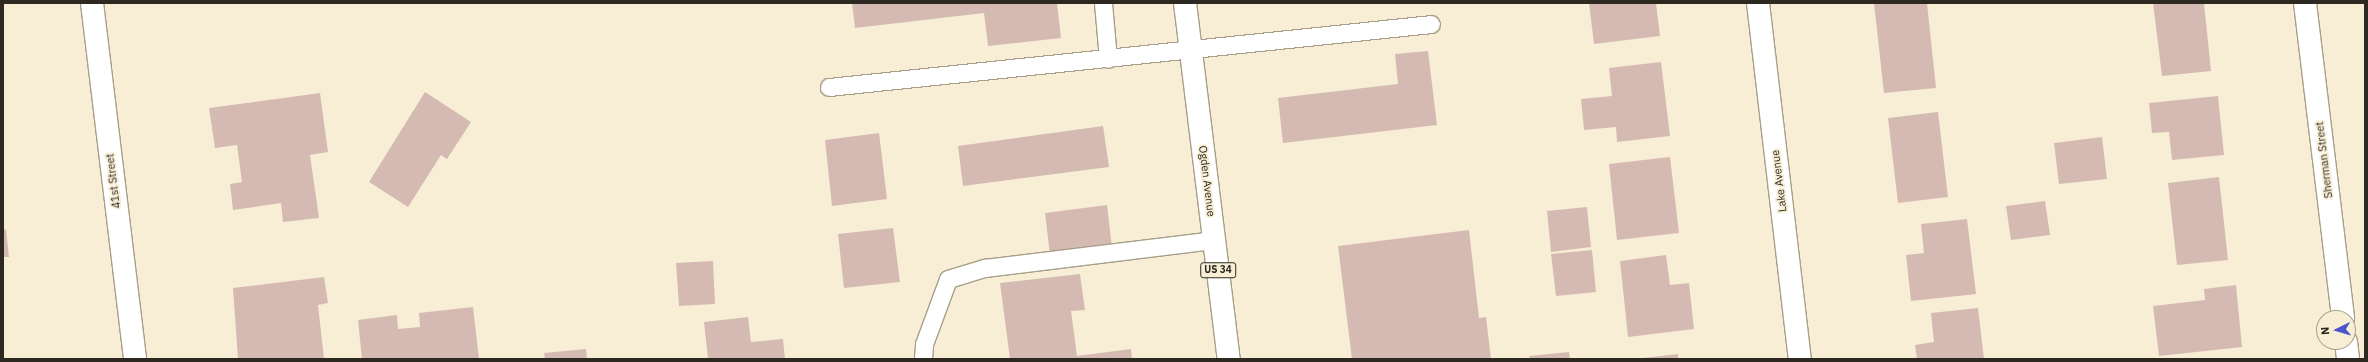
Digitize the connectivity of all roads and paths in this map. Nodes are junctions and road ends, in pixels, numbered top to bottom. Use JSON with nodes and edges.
{"nodes":[{"id":1,"x":92,"y":3,"type":"edge"},
{"id":2,"x":1102,"y":3,"type":"edge"},
{"id":3,"x":1185,"y":3,"type":"edge"},
{"id":4,"x":1758,"y":3,"type":"edge"},
{"id":5,"x":2304,"y":3,"type":"edge"},
{"id":6,"x":1431,"y":24,"type":"dead end"},
{"id":7,"x":1191,"y":51,"type":"junction"},
{"id":8,"x":1108,"y":59,"type":"junction"},
{"id":9,"x":829,"y":87,"type":"dead end"},
{"id":10,"x":1214,"y":240,"type":"junction"},
{"id":11,"x":2342,"y":310,"type":"edge"},
{"id":12,"x":135,"y":359,"type":"edge"},
{"id":13,"x":923,"y":359,"type":"edge"},
{"id":14,"x":1229,"y":359,"type":"edge"},
{"id":15,"x":1800,"y":359,"type":"edge"}],
"edges":[{"from":1,"to":12,"type":"street","name":"41st Street"},
{"from":2,"to":8,"type":"lane"},
{"from":3,"to":7,"type":"street","name":"Ogden Avenue","number":"US 34"},
{"from":4,"to":15,"type":"street","name":"Lake Avenue"},
{"from":5,"to":11,"type":"street","name":"Sherman Street"},
{"from":6,"to":7,"type":"lane"},
{"from":7,"to":8,"type":"lane"},
{"from":7,"to":10,"type":"street","name":"Ogden Avenue","number":"US 34"},
{"from":8,"to":9,"type":"lane"},
{"from":10,"to":13,"type":"lane"},
{"from":10,"to":14,"type":"street","name":"Ogden Avenue","number":"US 34"}]}
